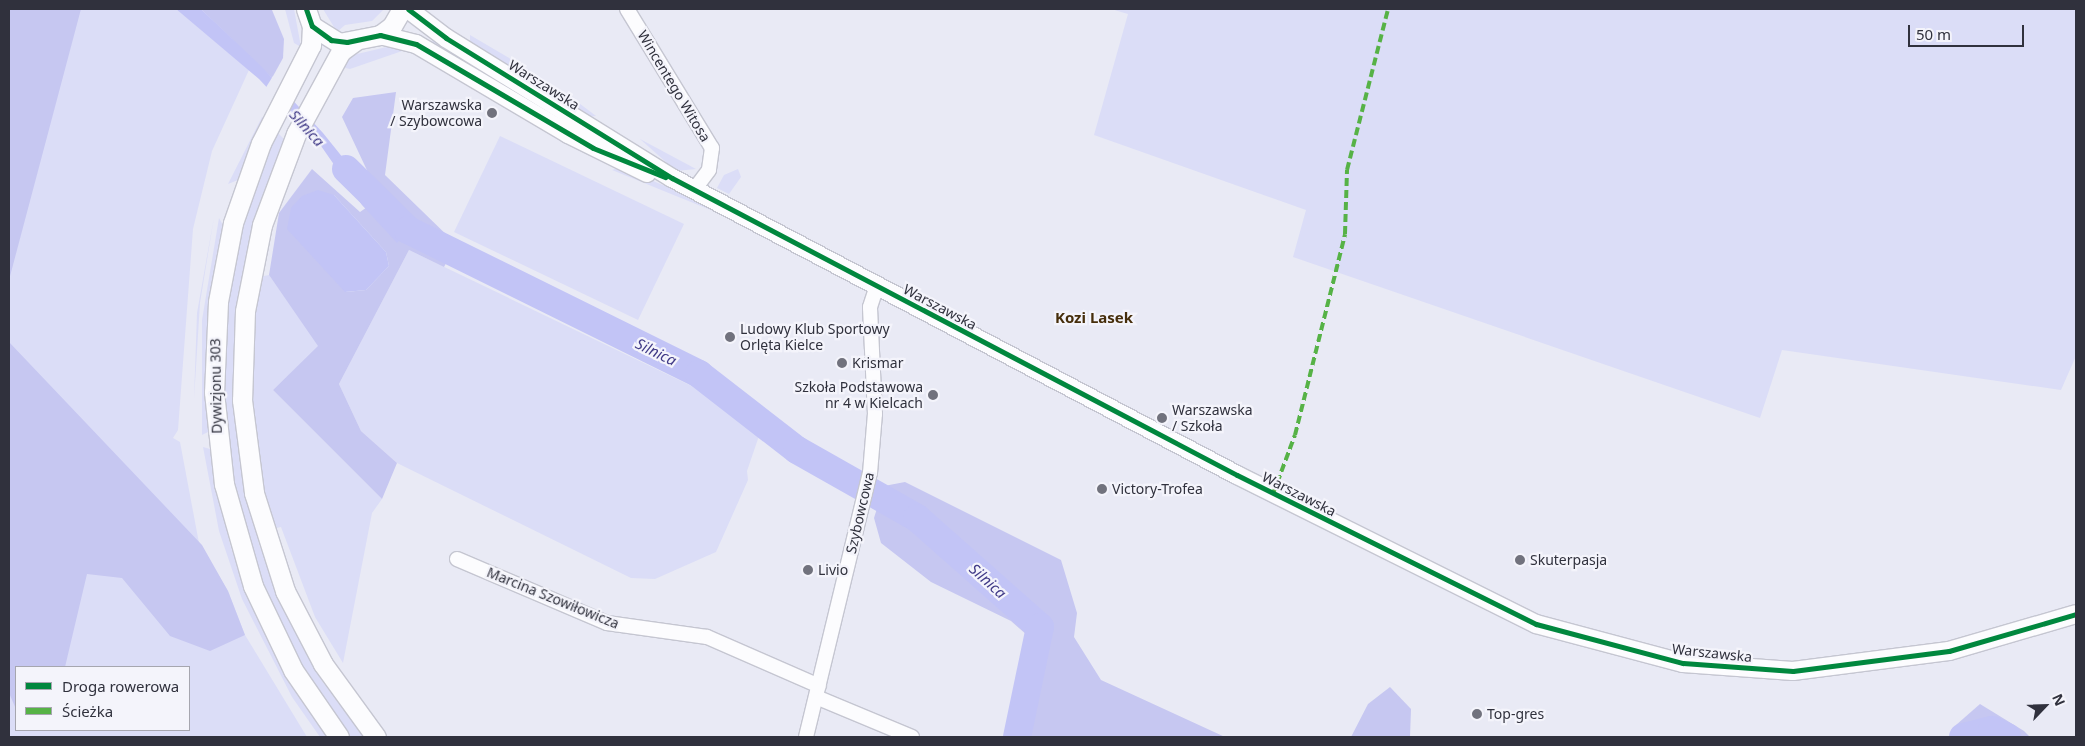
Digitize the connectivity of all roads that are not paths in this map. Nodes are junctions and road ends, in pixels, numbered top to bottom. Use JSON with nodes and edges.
{"nodes":[{"id":1,"x":402,"y":9,"type":"edge"},
{"id":2,"x":408,"y":9,"type":"edge"},
{"id":3,"x":627,"y":9,"type":"edge"},
{"id":4,"x":309,"y":17,"type":"edge"},
{"id":5,"x":380,"y":35,"type":"junction"},
{"id":6,"x":355,"y":41,"type":"junction"},
{"id":7,"x":672,"y":178,"type":"junction"},
{"id":8,"x":694,"y":190,"type":"junction"},
{"id":9,"x":877,"y":286,"type":"junction"},
{"id":10,"x":457,"y":559,"type":"dead end"},
{"id":11,"x":2076,"y":614,"type":"edge"},
{"id":12,"x":817,"y":691,"type":"junction"},
{"id":13,"x":340,"y":737,"type":"edge"},
{"id":14,"x":376,"y":737,"type":"edge"},
{"id":15,"x":806,"y":737,"type":"edge"},
{"id":16,"x":912,"y":737,"type":"edge"}],
"edges":[{"from":1,"to":5,"type":"main road"},
{"from":2,"to":7,"type":"street","name":"Warszawska"},
{"from":3,"to":8,"type":"street","name":"Wincentego Witosa"},
{"from":4,"to":6,"type":"main road"},
{"from":4,"to":13,"type":"main road","name":"Dywizjonu 303"},
{"from":5,"to":6,"type":"main road"},
{"from":5,"to":7,"type":"street","name":"Warszawska"},
{"from":6,"to":14,"type":"main road","name":"Dywizjonu 303"},
{"from":7,"to":8,"type":"street","name":"Warszawska"},
{"from":8,"to":9,"type":"street","name":"Warszawska"},
{"from":9,"to":11,"type":"street","name":"Warszawska"},
{"from":9,"to":12,"type":"street","name":"Szybowcowa"},
{"from":10,"to":12,"type":"street","name":"Marcina Szowiłowicza"},
{"from":12,"to":15,"type":"street","name":"Szybowcowa"},
{"from":12,"to":16,"type":"street","name":"Marcina Szowiłowicza"}]}
